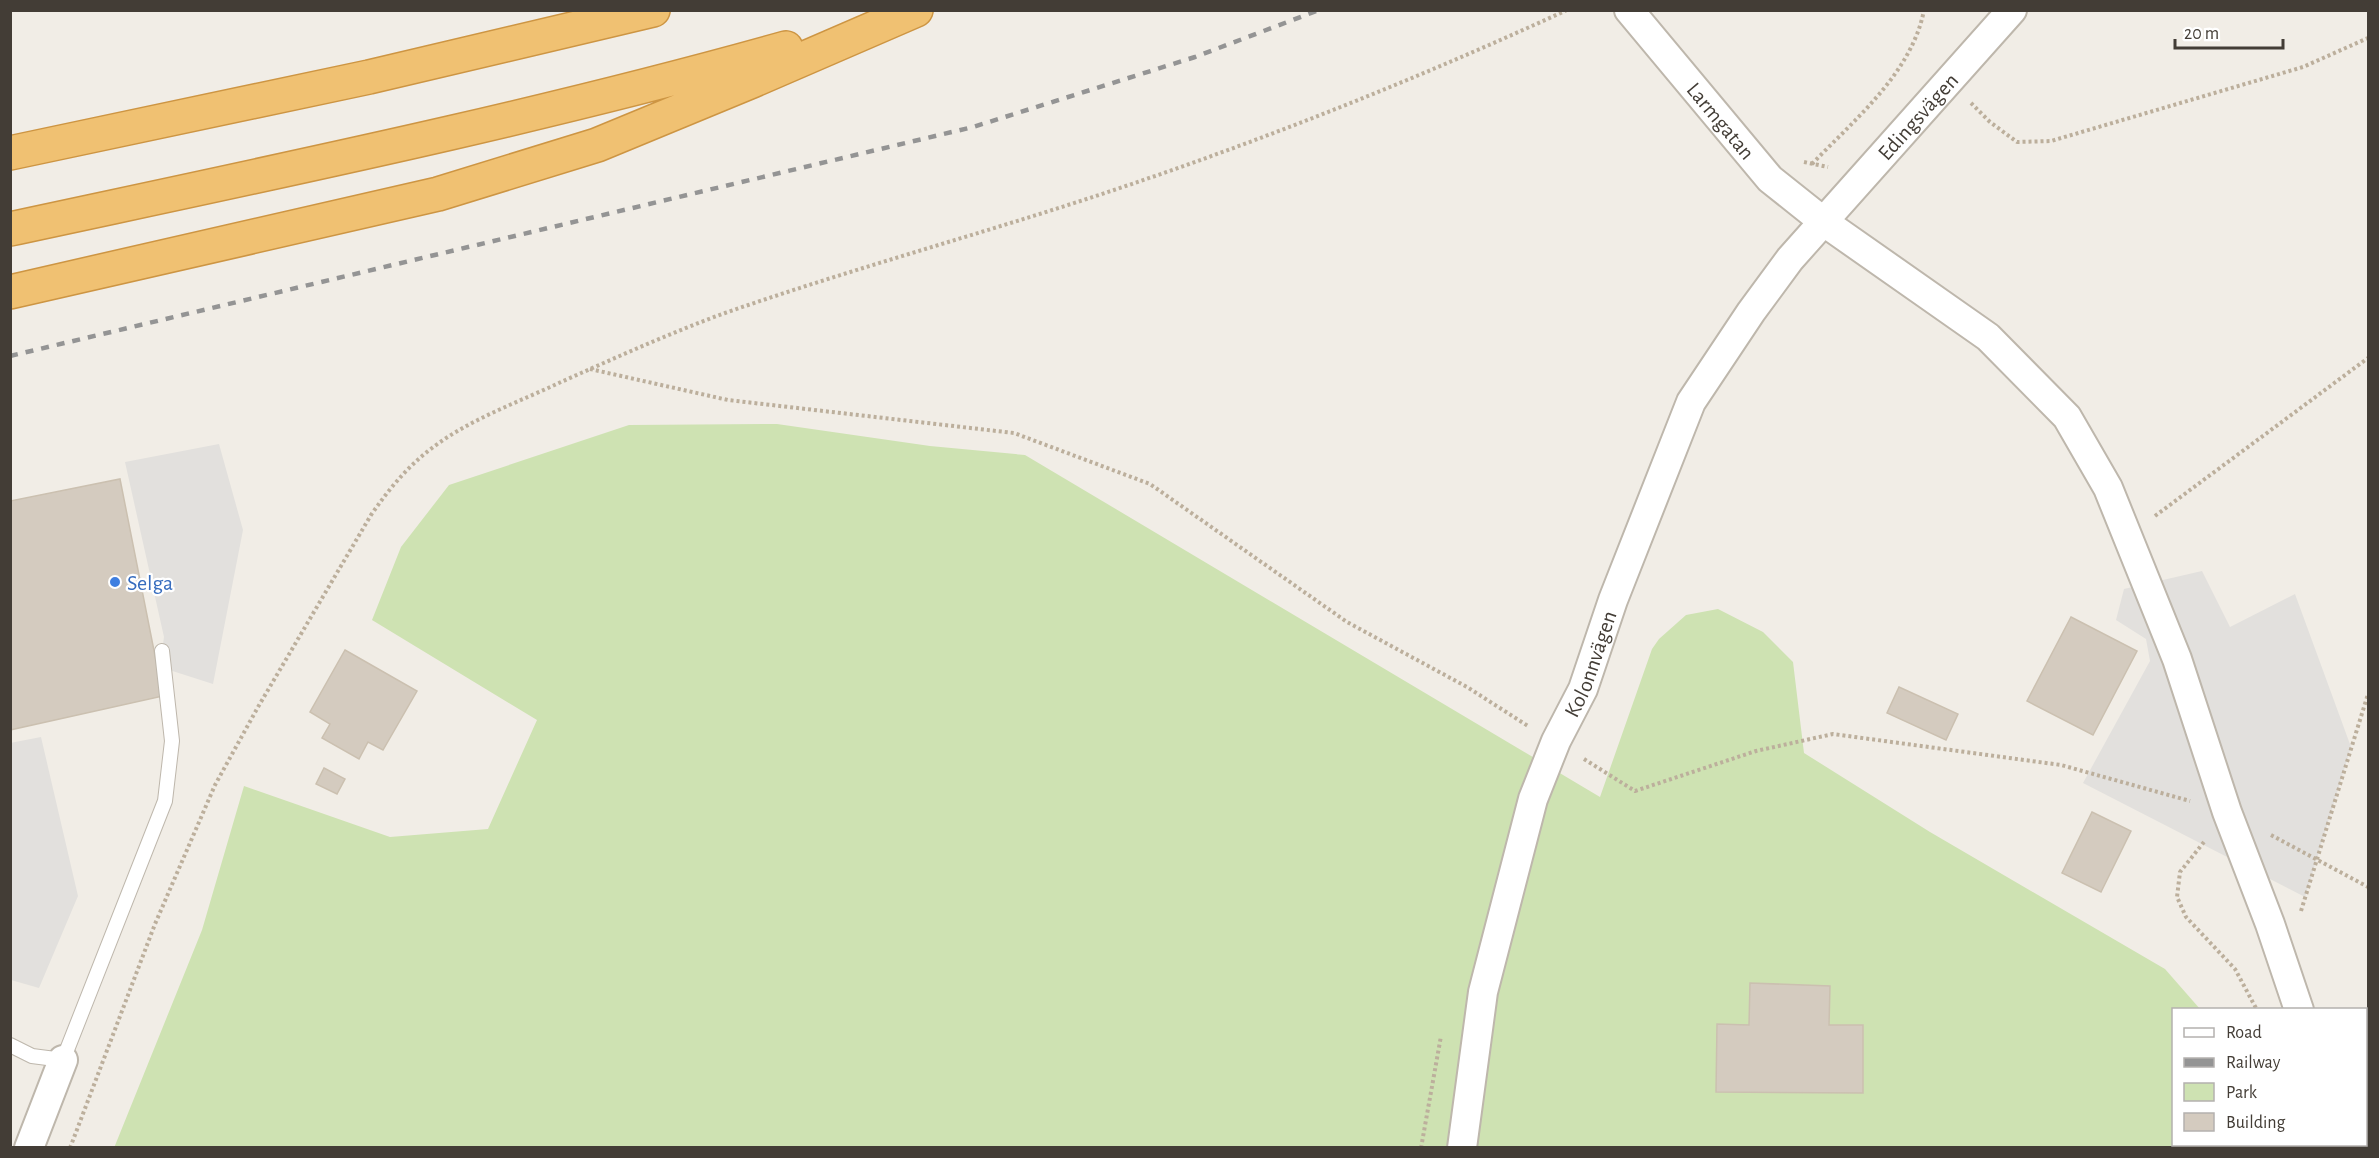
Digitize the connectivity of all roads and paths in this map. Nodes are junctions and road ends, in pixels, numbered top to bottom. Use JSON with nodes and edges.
{"nodes":[{"id":1,"x":653,"y":10,"type":"edge"},
{"id":2,"x":904,"y":10,"type":"edge"},
{"id":3,"x":916,"y":10,"type":"edge"},
{"id":4,"x":1568,"y":10,"type":"edge"},
{"id":5,"x":1629,"y":10,"type":"edge"},
{"id":6,"x":1924,"y":10,"type":"edge"},
{"id":7,"x":2012,"y":10,"type":"edge"},
{"id":8,"x":2368,"y":38,"type":"edge"},
{"id":9,"x":1948,"y":81,"type":"junction"},
{"id":10,"x":10,"y":153,"type":"edge"},
{"id":11,"x":1798,"y":161,"type":"dead end"},
{"id":12,"x":1812,"y":164,"type":"junction"},
{"id":13,"x":1874,"y":167,"type":"junction"},
{"id":14,"x":1824,"y":222,"type":"junction"},
{"id":15,"x":10,"y":229,"type":"edge"},
{"id":16,"x":10,"y":292,"type":"edge"},
{"id":17,"x":2368,"y":358,"type":"edge"},
{"id":18,"x":590,"y":369,"type":"junction"},
{"id":19,"x":2127,"y":536,"type":"junction"},
{"id":20,"x":162,"y":651,"type":"dead end"},
{"id":21,"x":2368,"y":694,"type":"edge"},
{"id":22,"x":1556,"y":741,"type":"junction"},
{"id":23,"x":2228,"y":812,"type":"junction"},
{"id":24,"x":2316,"y":859,"type":"junction"},
{"id":25,"x":2368,"y":887,"type":"edge"},
{"id":26,"x":2300,"y":913,"type":"dead end"},
{"id":27,"x":2256,"y":1008,"type":"edge"},
{"id":28,"x":2298,"y":1008,"type":"edge"},
{"id":29,"x":10,"y":1045,"type":"edge"},
{"id":30,"x":63,"y":1060,"type":"junction"},
{"id":31,"x":29,"y":1148,"type":"edge"},
{"id":32,"x":70,"y":1148,"type":"edge"},
{"id":33,"x":1462,"y":1148,"type":"edge"}],
"edges":[{"from":1,"to":10,"type":"highway"},
{"from":2,"to":15,"type":"highway"},
{"from":3,"to":16,"type":"highway"},
{"from":4,"to":18,"type":"path"},
{"from":5,"to":14,"type":"street","name":"Larmgatan"},
{"from":6,"to":12,"type":"path"},
{"from":7,"to":9,"type":"street","name":"Edingsvägen"},
{"from":8,"to":9,"type":"path"},
{"from":9,"to":13,"type":"street","name":"Edingsvägen"},
{"from":11,"to":12,"type":"path"},
{"from":12,"to":13,"type":"path"},
{"from":13,"to":14,"type":"street","name":"Edingsvägen"},
{"from":14,"to":19,"type":"street","name":"Larmgatan"},
{"from":14,"to":22,"type":"street","name":"Kolonnvägen"},
{"from":17,"to":19,"type":"path"},
{"from":18,"to":22,"type":"path"},
{"from":18,"to":32,"type":"path"},
{"from":19,"to":23,"type":"street","name":"Larmgatan"},
{"from":20,"to":30,"type":"lane"},
{"from":21,"to":24,"type":"path"},
{"from":22,"to":23,"type":"path"},
{"from":22,"to":33,"type":"street","name":"Kolonnvägen"},
{"from":23,"to":24,"type":"path"},
{"from":23,"to":27,"type":"path"},
{"from":23,"to":28,"type":"street","name":"Larmgatan"},
{"from":24,"to":25,"type":"path"},
{"from":24,"to":26,"type":"path"},
{"from":29,"to":30,"type":"lane"},
{"from":30,"to":31,"type":"street"}]}
